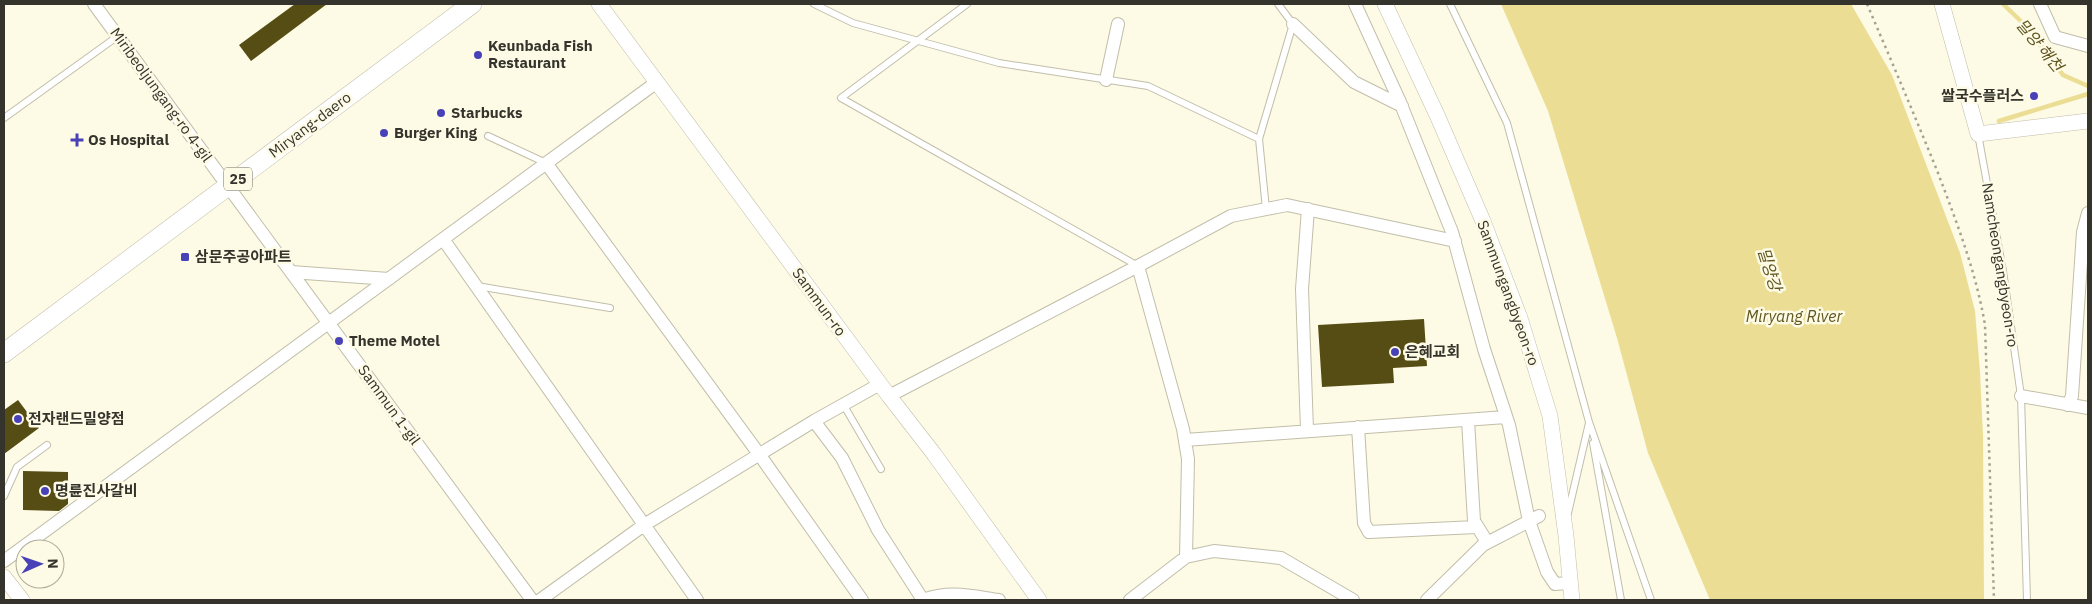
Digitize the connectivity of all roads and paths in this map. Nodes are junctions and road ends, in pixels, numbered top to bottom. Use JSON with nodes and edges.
{"nodes":[{"id":1,"x":94,"y":4,"type":"edge"},
{"id":2,"x":472,"y":4,"type":"edge"},
{"id":3,"x":599,"y":4,"type":"edge"},
{"id":4,"x":814,"y":4,"type":"edge"},
{"id":5,"x":967,"y":4,"type":"edge"},
{"id":6,"x":1278,"y":4,"type":"edge"},
{"id":7,"x":1355,"y":4,"type":"edge"},
{"id":8,"x":1385,"y":4,"type":"edge"},
{"id":9,"x":1450,"y":4,"type":"edge"},
{"id":10,"x":1867,"y":4,"type":"edge"},
{"id":11,"x":1942,"y":4,"type":"edge"},
{"id":12,"x":2040,"y":4,"type":"edge"},
{"id":13,"x":1118,"y":24,"type":"dead end"},
{"id":14,"x":1293,"y":24,"type":"junction"},
{"id":15,"x":118,"y":36,"type":"junction"},
{"id":16,"x":918,"y":40,"type":"junction"},
{"id":17,"x":2088,"y":46,"type":"edge"},
{"id":18,"x":1106,"y":80,"type":"junction"},
{"id":19,"x":657,"y":82,"type":"junction"},
{"id":20,"x":1402,"y":106,"type":"junction"},
{"id":21,"x":4,"y":118,"type":"edge"},
{"id":22,"x":2088,"y":121,"type":"edge"},
{"id":23,"x":1978,"y":134,"type":"junction"},
{"id":24,"x":488,"y":136,"type":"dead end"},
{"id":25,"x":1259,"y":139,"type":"junction"},
{"id":26,"x":546,"y":163,"type":"junction"},
{"id":27,"x":228,"y":186,"type":"junction"},
{"id":28,"x":1266,"y":209,"type":"junction"},
{"id":29,"x":1308,"y":209,"type":"junction"},
{"id":30,"x":2088,"y":214,"type":"edge"},
{"id":31,"x":443,"y":239,"type":"junction"},
{"id":32,"x":1455,"y":241,"type":"junction"},
{"id":33,"x":1138,"y":266,"type":"junction"},
{"id":34,"x":291,"y":272,"type":"junction"},
{"id":35,"x":389,"y":279,"type":"junction"},
{"id":36,"x":476,"y":285,"type":"junction"},
{"id":37,"x":610,"y":308,"type":"dead end"},
{"id":38,"x":329,"y":323,"type":"junction"},
{"id":39,"x":4,"y":353,"type":"edge"},
{"id":40,"x":884,"y":390,"type":"junction"},
{"id":41,"x":2021,"y":396,"type":"junction"},
{"id":42,"x":844,"y":404,"type":"junction"},
{"id":43,"x":2068,"y":405,"type":"junction"},
{"id":44,"x":2088,"y":408,"type":"edge"},
{"id":45,"x":1506,"y":417,"type":"junction"},
{"id":46,"x":814,"y":420,"type":"junction"},
{"id":47,"x":1468,"y":420,"type":"junction"},
{"id":48,"x":1589,"y":422,"type":"junction"},
{"id":49,"x":1358,"y":427,"type":"junction"},
{"id":50,"x":1307,"y":430,"type":"junction"},
{"id":51,"x":1185,"y":440,"type":"junction"},
{"id":52,"x":47,"y":445,"type":"dead end"},
{"id":53,"x":758,"y":454,"type":"junction"},
{"id":54,"x":881,"y":469,"type":"dead end"},
{"id":55,"x":4,"y":496,"type":"edge"},
{"id":56,"x":1534,"y":519,"type":"junction"},
{"id":57,"x":644,"y":525,"type":"junction"},
{"id":58,"x":1476,"y":527,"type":"junction"},
{"id":59,"x":1565,"y":528,"type":"junction"},
{"id":60,"x":1487,"y":542,"type":"junction"},
{"id":61,"x":1186,"y":557,"type":"junction"},
{"id":62,"x":4,"y":562,"type":"edge"},
{"id":63,"x":4,"y":577,"type":"edge"},
{"id":64,"x":1570,"y":583,"type":"junction"},
{"id":65,"x":22,"y":600,"type":"edge"},
{"id":66,"x":532,"y":600,"type":"edge"},
{"id":67,"x":540,"y":600,"type":"edge"},
{"id":68,"x":697,"y":600,"type":"edge"},
{"id":69,"x":862,"y":600,"type":"edge"},
{"id":70,"x":923,"y":600,"type":"edge"},
{"id":71,"x":999,"y":600,"type":"edge"},
{"id":72,"x":1038,"y":600,"type":"edge"},
{"id":73,"x":1130,"y":600,"type":"edge"},
{"id":74,"x":1353,"y":600,"type":"edge"},
{"id":75,"x":1427,"y":600,"type":"edge"},
{"id":76,"x":1572,"y":600,"type":"edge"},
{"id":77,"x":1621,"y":600,"type":"edge"},
{"id":78,"x":1651,"y":600,"type":"edge"},
{"id":79,"x":1994,"y":600,"type":"edge"},
{"id":80,"x":2027,"y":600,"type":"edge"}],
"edges":[{"from":1,"to":15,"type":"street","name":"Miribeoljungang-ro 4-gil"},
{"from":2,"to":27,"type":"main road","name":"Miryang-daero","number":"25"},
{"from":3,"to":19,"type":"street","name":"Sammun-ro"},
{"from":4,"to":16,"type":"lane"},
{"from":5,"to":16,"type":"lane"},
{"from":6,"to":14,"type":"lane"},
{"from":7,"to":20,"type":"street"},
{"from":8,"to":59,"type":"street","name":"Sammungangbyeon-ro"},
{"from":9,"to":48,"type":"lane"},
{"from":10,"to":79,"type":"path"},
{"from":11,"to":23,"type":"street","name":"Namcheongangbyeon-ro"},
{"from":12,"to":17,"type":"street"},
{"from":13,"to":18,"type":"street"},
{"from":14,"to":20,"type":"street"},
{"from":14,"to":25,"type":"lane"},
{"from":15,"to":21,"type":"lane"},
{"from":15,"to":27,"type":"street","name":"Miribeoljungang-ro 4-gil"},
{"from":16,"to":18,"type":"lane"},
{"from":16,"to":33,"type":"lane"},
{"from":18,"to":25,"type":"lane"},
{"from":19,"to":26,"type":"street"},
{"from":19,"to":40,"type":"street","name":"Sammun-ro"},
{"from":20,"to":32,"type":"street"},
{"from":22,"to":23,"type":"street"},
{"from":23,"to":41,"type":"lane","name":"Namcheongangbyeon-ro"},
{"from":24,"to":26,"type":"lane"},
{"from":25,"to":28,"type":"lane"},
{"from":26,"to":31,"type":"street"},
{"from":26,"to":53,"type":"street"},
{"from":27,"to":34,"type":"street","name":"Sammun 1-gil"},
{"from":27,"to":39,"type":"main road","name":"Miryang-daero","number":"25"},
{"from":28,"to":29,"type":"street"},
{"from":28,"to":33,"type":"street"},
{"from":29,"to":32,"type":"street"},
{"from":29,"to":50,"type":"street"},
{"from":30,"to":43,"type":"street"},
{"from":31,"to":35,"type":"street"},
{"from":31,"to":36,"type":"street"},
{"from":32,"to":45,"type":"street"},
{"from":33,"to":40,"type":"street"},
{"from":33,"to":51,"type":"street"},
{"from":34,"to":35,"type":"street"},
{"from":34,"to":38,"type":"street","name":"Sammun 1-gil"},
{"from":35,"to":38,"type":"street"},
{"from":36,"to":37,"type":"lane"},
{"from":36,"to":57,"type":"street"},
{"from":38,"to":62,"type":"street"},
{"from":38,"to":66,"type":"street","name":"Sammun 1-gil"},
{"from":40,"to":42,"type":"street"},
{"from":40,"to":72,"type":"street","name":"Sammun-ro"},
{"from":41,"to":43,"type":"street"},
{"from":41,"to":80,"type":"lane","name":"Namcheongangbyeon-ro"},
{"from":42,"to":46,"type":"street"},
{"from":42,"to":54,"type":"lane"},
{"from":43,"to":44,"type":"street"},
{"from":45,"to":47,"type":"street"},
{"from":45,"to":56,"type":"street"},
{"from":46,"to":53,"type":"street"},
{"from":46,"to":70,"type":"street"},
{"from":47,"to":49,"type":"street"},
{"from":47,"to":58,"type":"street"},
{"from":48,"to":59,"type":"lane"},
{"from":48,"to":77,"type":"lane"},
{"from":48,"to":78,"type":"lane"},
{"from":49,"to":50,"type":"street"},
{"from":49,"to":58,"type":"street"},
{"from":50,"to":51,"type":"street"},
{"from":51,"to":61,"type":"street"},
{"from":52,"to":55,"type":"lane"},
{"from":53,"to":57,"type":"street"},
{"from":53,"to":69,"type":"street"},
{"from":56,"to":60,"type":"street"},
{"from":56,"to":64,"type":"street"},
{"from":57,"to":67,"type":"street"},
{"from":57,"to":68,"type":"street"},
{"from":58,"to":60,"type":"street"},
{"from":59,"to":64,"type":"street","name":"Sammungangbyeon-ro"},
{"from":60,"to":75,"type":"street"},
{"from":61,"to":73,"type":"street"},
{"from":61,"to":74,"type":"street"},
{"from":63,"to":65,"type":"street"},
{"from":64,"to":76,"type":"street","name":"Sammungangbyeon-ro"},
{"from":70,"to":71,"type":"street"}]}
